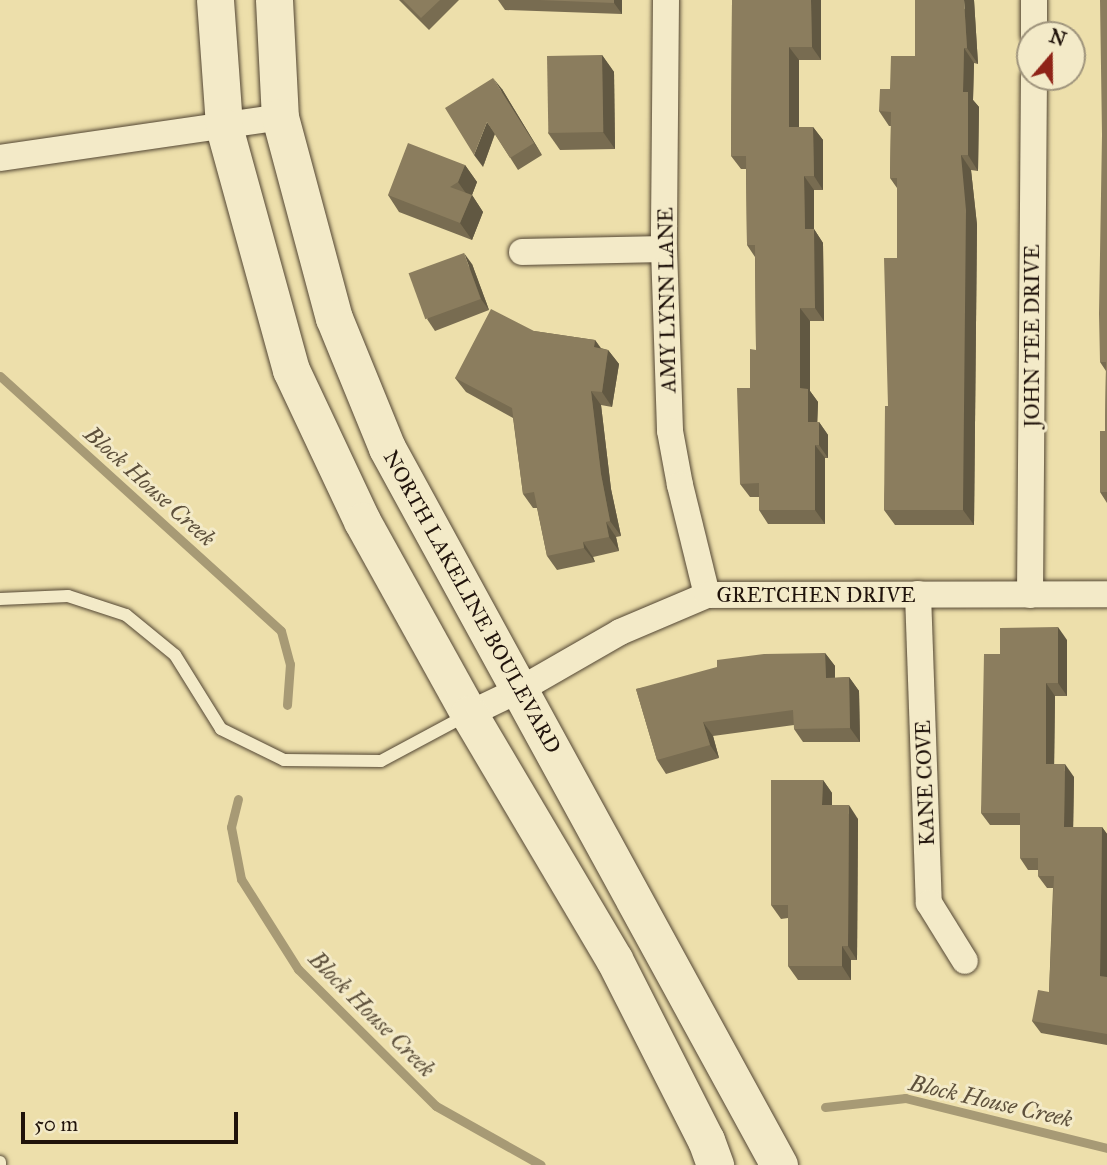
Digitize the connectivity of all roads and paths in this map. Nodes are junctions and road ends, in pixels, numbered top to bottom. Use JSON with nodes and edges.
{"nodes":[{"id":1,"x":215,"y":0,"type":"edge"},
{"id":2,"x":274,"y":0,"type":"edge"},
{"id":3,"x":666,"y":0,"type":"edge"},
{"id":4,"x":1034,"y":0,"type":"edge"},
{"id":5,"x":1034,"y":21,"type":"edge"},
{"id":6,"x":1034,"y":91,"type":"edge"},
{"id":7,"x":280,"y":117,"type":"junction"},
{"id":8,"x":224,"y":127,"type":"junction"},
{"id":9,"x":0,"y":158,"type":"edge"},
{"id":10,"x":664,"y":249,"type":"junction"},
{"id":11,"x":522,"y":252,"type":"dead end"},
{"id":12,"x":918,"y":594,"type":"junction"},
{"id":13,"x":1107,"y":594,"type":"edge"},
{"id":14,"x":707,"y":595,"type":"junction"},
{"id":15,"x":1030,"y":595,"type":"junction"},
{"id":16,"x":0,"y":599,"type":"edge"},
{"id":17,"x":521,"y":689,"type":"junction"},
{"id":18,"x":469,"y":714,"type":"junction"},
{"id":19,"x":965,"y":961,"type":"dead end"},
{"id":20,"x":715,"y":1165,"type":"edge"},
{"id":21,"x":779,"y":1165,"type":"edge"}],
"edges":[{"from":1,"to":8,"type":"main road"},
{"from":2,"to":7,"type":"main road","name":"NORTH LAKELINE BOULEVARD"},
{"from":3,"to":10,"type":"street","name":"AMY LYNN LANE"},
{"from":4,"to":5,"type":"street"},
{"from":6,"to":15,"type":"street","name":"JOHN TEE DRIVE"},
{"from":7,"to":8,"type":"street"},
{"from":7,"to":17,"type":"main road","name":"NORTH LAKELINE BOULEVARD"},
{"from":8,"to":9,"type":"street"},
{"from":8,"to":18,"type":"main road"},
{"from":10,"to":11,"type":"street"},
{"from":10,"to":14,"type":"street","name":"AMY LYNN LANE"},
{"from":12,"to":14,"type":"street","name":"GRETCHEN DRIVE"},
{"from":12,"to":15,"type":"street","name":"GRETCHEN DRIVE"},
{"from":12,"to":19,"type":"street","name":"KANE COVE"},
{"from":13,"to":15,"type":"street","name":"GRETCHEN DRIVE"},
{"from":14,"to":17,"type":"street","name":"GRETCHEN DRIVE"},
{"from":16,"to":18,"type":"lane","name":"GRETCHEN DRIVE"},
{"from":17,"to":18,"type":"street","name":"GRETCHEN DRIVE"},
{"from":17,"to":21,"type":"main road","name":"NORTH LAKELINE BOULEVARD"},
{"from":18,"to":20,"type":"main road"}]}
